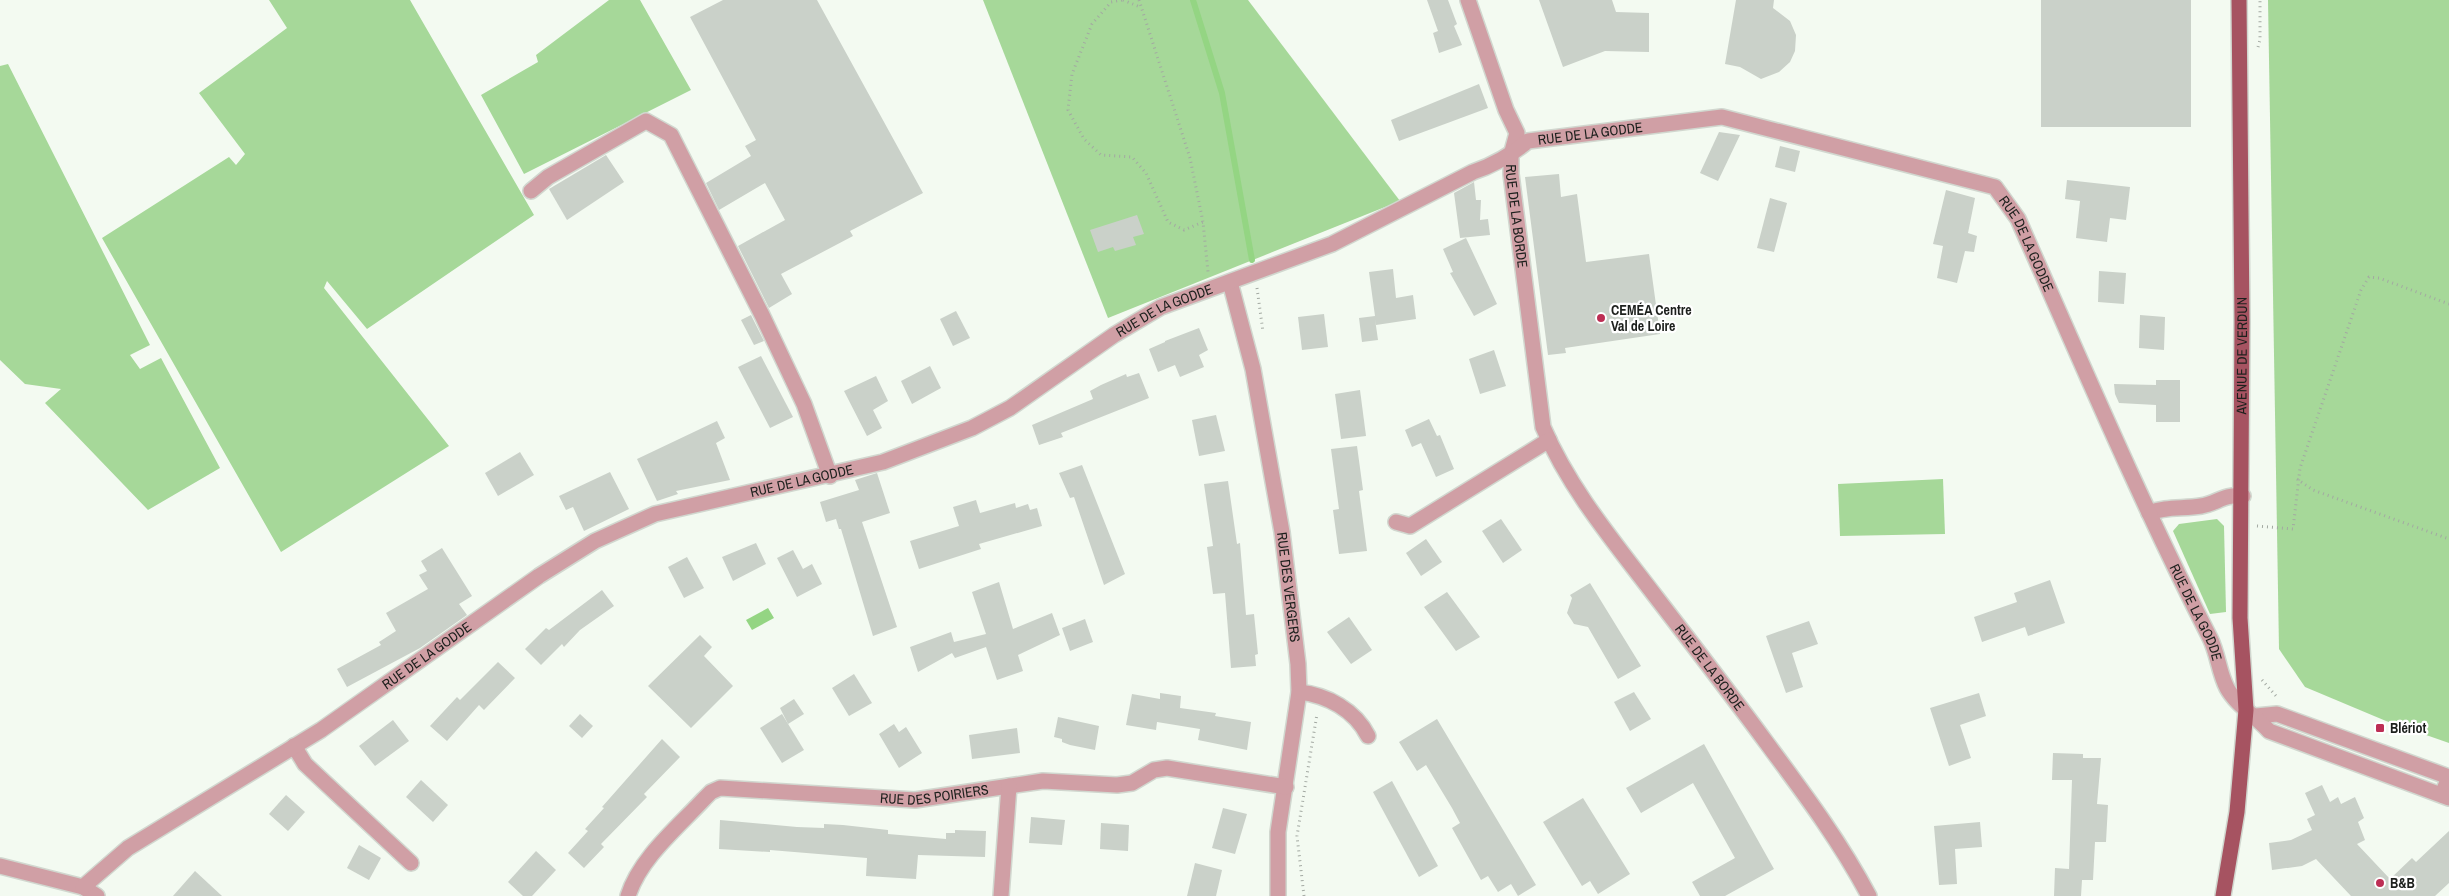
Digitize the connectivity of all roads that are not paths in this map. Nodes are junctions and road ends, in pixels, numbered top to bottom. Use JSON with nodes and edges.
{"nodes":[{"id":1,"x":1468,"y":0,"type":"edge"},
{"id":2,"x":2239,"y":0,"type":"edge"},
{"id":3,"x":1512,"y":155,"type":"junction"},
{"id":4,"x":532,"y":191,"type":"dead end"},
{"id":5,"x":1230,"y":282,"type":"junction"},
{"id":6,"x":1549,"y":440,"type":"junction"},
{"id":7,"x":830,"y":476,"type":"junction"},
{"id":8,"x":2242,"y":496,"type":"junction"},
{"id":9,"x":2149,"y":513,"type":"junction"},
{"id":10,"x":1396,"y":522,"type":"dead end"},
{"id":11,"x":1299,"y":692,"type":"junction"},
{"id":12,"x":2251,"y":713,"type":"junction"},
{"id":13,"x":1368,"y":736,"type":"dead end"},
{"id":14,"x":294,"y":746,"type":"junction"},
{"id":15,"x":2449,"y":777,"type":"edge"},
{"id":16,"x":1009,"y":786,"type":"junction"},
{"id":17,"x":1286,"y":788,"type":"junction"},
{"id":18,"x":2446,"y":797,"type":"edge"},
{"id":19,"x":412,"y":863,"type":"dead end"},
{"id":20,"x":0,"y":866,"type":"edge"},
{"id":21,"x":83,"y":887,"type":"junction"},
{"id":22,"x":97,"y":896,"type":"edge"},
{"id":23,"x":628,"y":896,"type":"edge"},
{"id":24,"x":1001,"y":896,"type":"edge"},
{"id":25,"x":1278,"y":896,"type":"edge"},
{"id":26,"x":1869,"y":896,"type":"edge"},
{"id":27,"x":2223,"y":896,"type":"edge"}],
"edges":[{"from":1,"to":3,"type":"street","name":"RUE DE LA BORDE"},
{"from":2,"to":8,"type":"main road","name":"AVENUE DE VERDUN"},
{"from":3,"to":5,"type":"street","name":"RUE DE LA GODDE"},
{"from":3,"to":6,"type":"street","name":"RUE DE LA BORDE"},
{"from":3,"to":9,"type":"street","name":"RUE DE LA GODDE"},
{"from":4,"to":7,"type":"street"},
{"from":5,"to":7,"type":"street","name":"RUE DE LA GODDE"},
{"from":5,"to":11,"type":"street","name":"RUE DES VERGERS"},
{"from":6,"to":10,"type":"street"},
{"from":6,"to":26,"type":"street","name":"RUE DE LA BORDE"},
{"from":7,"to":14,"type":"street","name":"RUE DE LA GODDE"},
{"from":8,"to":9,"type":"street"},
{"from":8,"to":12,"type":"main road","name":"AVENUE DE VERDUN"},
{"from":9,"to":12,"type":"street","name":"RUE DE LA GODDE"},
{"from":11,"to":13,"type":"street"},
{"from":11,"to":17,"type":"street","name":"RUE DES VERGERS"},
{"from":12,"to":15,"type":"street"},
{"from":12,"to":18,"type":"street","name":"RUE DE LA GODDE"},
{"from":12,"to":27,"type":"main road","name":"AVENUE DE VERDUN"},
{"from":14,"to":19,"type":"street"},
{"from":14,"to":21,"type":"street","name":"RUE DE LA GODDE"},
{"from":15,"to":18,"type":"street"},
{"from":16,"to":17,"type":"street","name":"RUE DES POIRIERS"},
{"from":16,"to":23,"type":"street","name":"RUE DES POIRIERS"},
{"from":16,"to":24,"type":"street"},
{"from":17,"to":25,"type":"street","name":"RUE DES VERGERS"},
{"from":20,"to":21,"type":"street"},
{"from":21,"to":22,"type":"street"}]}
